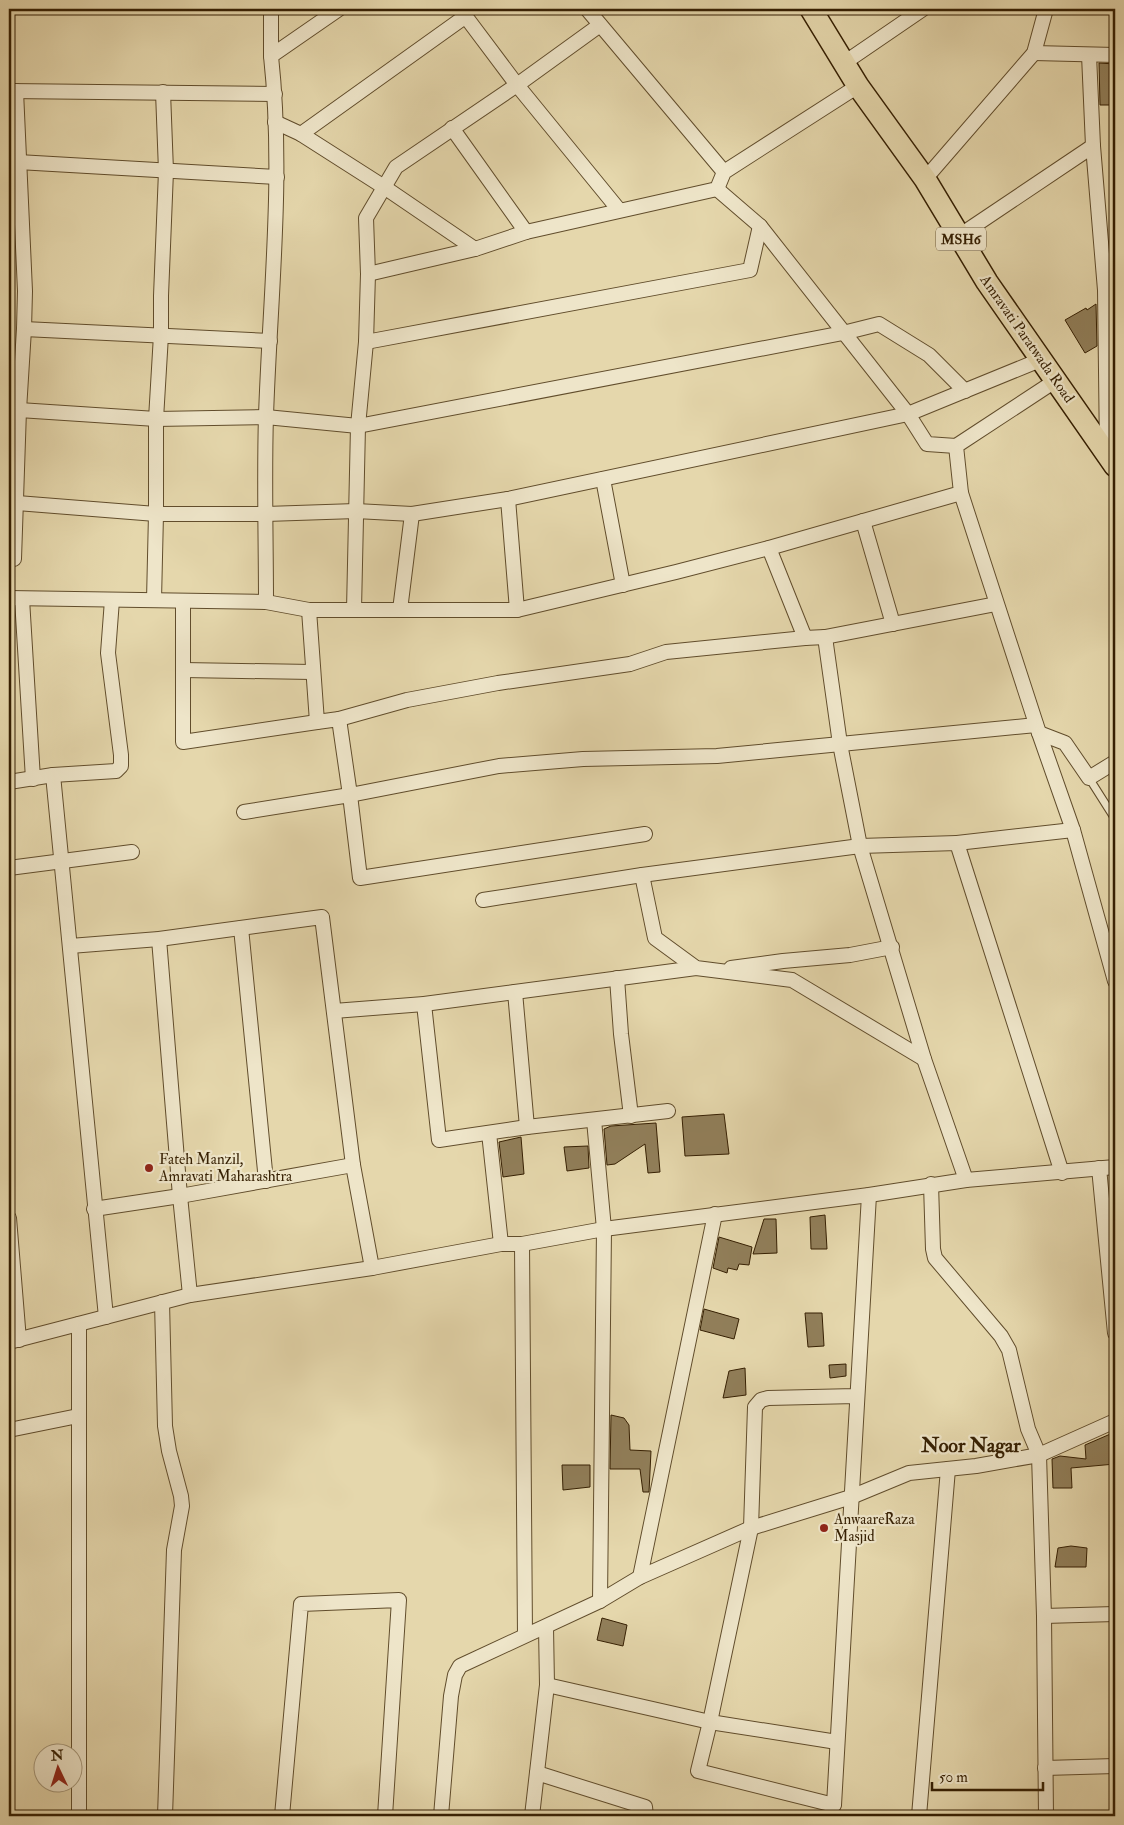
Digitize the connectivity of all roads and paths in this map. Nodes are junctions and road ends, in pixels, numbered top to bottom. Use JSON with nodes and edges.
{"nodes":[{"id":1,"x":271,"y":9,"type":"edge"},
{"id":2,"x":339,"y":9,"type":"edge"},
{"id":3,"x":586,"y":9,"type":"edge"},
{"id":4,"x":810,"y":9,"type":"edge"},
{"id":5,"x":922,"y":9,"type":"edge"},
{"id":6,"x":1046,"y":9,"type":"edge"},
{"id":7,"x":463,"y":13,"type":"edge"},
{"id":8,"x":600,"y":25,"type":"junction"},
{"id":9,"x":1034,"y":53,"type":"junction"},
{"id":10,"x":1089,"y":54,"type":"junction"},
{"id":11,"x":271,"y":56,"type":"junction"},
{"id":12,"x":1115,"y":56,"type":"edge"},
{"id":13,"x":844,"y":63,"type":"junction"},
{"id":14,"x":517,"y":85,"type":"junction"},
{"id":15,"x":858,"y":86,"type":"junction"},
{"id":16,"x":12,"y":91,"type":"edge"},
{"id":17,"x":163,"y":92,"type":"junction"},
{"id":18,"x":275,"y":94,"type":"junction"},
{"id":19,"x":275,"y":122,"type":"junction"},
{"id":20,"x":452,"y":128,"type":"junction"},
{"id":21,"x":301,"y":134,"type":"junction"},
{"id":22,"x":1093,"y":146,"type":"junction"},
{"id":23,"x":18,"y":162,"type":"junction"},
{"id":24,"x":166,"y":171,"type":"junction"},
{"id":25,"x":724,"y":172,"type":"junction"},
{"id":26,"x":277,"y":177,"type":"junction"},
{"id":27,"x":925,"y":179,"type":"junction"},
{"id":28,"x":384,"y":187,"type":"junction"},
{"id":29,"x":717,"y":189,"type":"junction"},
{"id":30,"x":619,"y":210,"type":"junction"},
{"id":31,"x":760,"y":226,"type":"junction"},
{"id":32,"x":526,"y":232,"type":"junction"},
{"id":33,"x":959,"y":236,"type":"junction"},
{"id":34,"x":475,"y":249,"type":"junction"},
{"id":35,"x":368,"y":274,"type":"junction"},
{"id":36,"x":1110,"y":288,"type":"edge"},
{"id":37,"x":24,"y":329,"type":"junction"},
{"id":38,"x":843,"y":333,"type":"junction"},
{"id":39,"x":161,"y":335,"type":"junction"},
{"id":40,"x":270,"y":341,"type":"junction"},
{"id":41,"x":366,"y":342,"type":"junction"},
{"id":42,"x":1040,"y":360,"type":"junction"},
{"id":43,"x":1055,"y":381,"type":"junction"},
{"id":44,"x":965,"y":391,"type":"junction"},
{"id":45,"x":19,"y":410,"type":"junction"},
{"id":46,"x":908,"y":414,"type":"junction"},
{"id":47,"x":266,"y":418,"type":"junction"},
{"id":48,"x":156,"y":419,"type":"junction"},
{"id":49,"x":358,"y":426,"type":"junction"},
{"id":50,"x":956,"y":446,"type":"junction"},
{"id":51,"x":1111,"y":459,"type":"edge"},
{"id":52,"x":603,"y":479,"type":"junction"},
{"id":53,"x":961,"y":493,"type":"junction"},
{"id":54,"x":508,"y":499,"type":"junction"},
{"id":55,"x":17,"y":503,"type":"junction"},
{"id":56,"x":356,"y":511,"type":"junction"},
{"id":57,"x":156,"y":514,"type":"junction"},
{"id":58,"x":266,"y":514,"type":"junction"},
{"id":59,"x":412,"y":514,"type":"junction"},
{"id":60,"x":864,"y":521,"type":"junction"},
{"id":61,"x":769,"y":548,"type":"junction"},
{"id":62,"x":14,"y":559,"type":"dead end"},
{"id":63,"x":622,"y":585,"type":"junction"},
{"id":64,"x":16,"y":599,"type":"edge"},
{"id":65,"x":112,"y":600,"type":"junction"},
{"id":66,"x":154,"y":600,"type":"junction"},
{"id":67,"x":183,"y":601,"type":"junction"},
{"id":68,"x":266,"y":602,"type":"junction"},
{"id":69,"x":996,"y":604,"type":"junction"},
{"id":70,"x":309,"y":610,"type":"junction"},
{"id":71,"x":354,"y":610,"type":"junction"},
{"id":72,"x":400,"y":610,"type":"junction"},
{"id":73,"x":517,"y":610,"type":"junction"},
{"id":74,"x":893,"y":624,"type":"junction"},
{"id":75,"x":825,"y":637,"type":"junction"},
{"id":76,"x":805,"y":638,"type":"junction"},
{"id":77,"x":183,"y":670,"type":"junction"},
{"id":78,"x":312,"y":672,"type":"junction"},
{"id":79,"x":339,"y":719,"type":"junction"},
{"id":80,"x":317,"y":722,"type":"junction"},
{"id":81,"x":1037,"y":729,"type":"junction"},
{"id":82,"x":840,"y":744,"type":"junction"},
{"id":83,"x":1115,"y":762,"type":"edge"},
{"id":84,"x":53,"y":775,"type":"junction"},
{"id":85,"x":1089,"y":778,"type":"junction"},
{"id":86,"x":33,"y":779,"type":"junction"},
{"id":87,"x":9,"y":782,"type":"edge"},
{"id":88,"x":350,"y":795,"type":"junction"},
{"id":89,"x":244,"y":812,"type":"dead end"},
{"id":90,"x":1115,"y":819,"type":"edge"},
{"id":91,"x":1073,"y":830,"type":"junction"},
{"id":92,"x":645,"y":834,"type":"dead end"},
{"id":93,"x":957,"y":843,"type":"junction"},
{"id":94,"x":860,"y":846,"type":"junction"},
{"id":95,"x":132,"y":852,"type":"dead end"},
{"id":96,"x":62,"y":861,"type":"junction"},
{"id":97,"x":9,"y":868,"type":"edge"},
{"id":98,"x":642,"y":875,"type":"junction"},
{"id":99,"x":483,"y":900,"type":"dead end"},
{"id":100,"x":242,"y":928,"type":"junction"},
{"id":101,"x":159,"y":938,"type":"junction"},
{"id":102,"x":70,"y":946,"type":"junction"},
{"id":103,"x":892,"y":947,"type":"junction"},
{"id":104,"x":696,"y":968,"type":"junction"},
{"id":105,"x":718,"y":970,"type":"junction"},
{"id":106,"x":617,"y":978,"type":"junction"},
{"id":107,"x":1115,"y":981,"type":"edge"},
{"id":108,"x":515,"y":992,"type":"junction"},
{"id":109,"x":424,"y":1004,"type":"junction"},
{"id":110,"x":334,"y":1011,"type":"junction"},
{"id":111,"x":924,"y":1059,"type":"junction"},
{"id":112,"x":668,"y":1111,"type":"dead end"},
{"id":113,"x":632,"y":1116,"type":"junction"},
{"id":114,"x":594,"y":1120,"type":"junction"},
{"id":115,"x":527,"y":1127,"type":"junction"},
{"id":116,"x":489,"y":1133,"type":"junction"},
{"id":117,"x":353,"y":1165,"type":"junction"},
{"id":118,"x":1115,"y":1167,"type":"edge"},
{"id":119,"x":1099,"y":1168,"type":"junction"},
{"id":120,"x":1062,"y":1173,"type":"junction"},
{"id":121,"x":966,"y":1180,"type":"junction"},
{"id":122,"x":266,"y":1181,"type":"junction"},
{"id":123,"x":931,"y":1184,"type":"junction"},
{"id":124,"x":869,"y":1195,"type":"junction"},
{"id":125,"x":180,"y":1196,"type":"junction"},
{"id":126,"x":94,"y":1209,"type":"junction"},
{"id":127,"x":716,"y":1214,"type":"junction"},
{"id":128,"x":9,"y":1218,"type":"edge"},
{"id":129,"x":604,"y":1229,"type":"junction"},
{"id":130,"x":501,"y":1244,"type":"junction"},
{"id":131,"x":522,"y":1244,"type":"junction"},
{"id":132,"x":372,"y":1268,"type":"junction"},
{"id":133,"x":190,"y":1295,"type":"junction"},
{"id":134,"x":162,"y":1302,"type":"junction"},
{"id":135,"x":106,"y":1317,"type":"junction"},
{"id":136,"x":78,"y":1324,"type":"junction"},
{"id":137,"x":1115,"y":1333,"type":"edge"},
{"id":138,"x":14,"y":1341,"type":"edge"},
{"id":139,"x":856,"y":1396,"type":"junction"},
{"id":140,"x":78,"y":1416,"type":"junction"},
{"id":141,"x":1115,"y":1420,"type":"edge"},
{"id":142,"x":9,"y":1430,"type":"edge"},
{"id":143,"x":1039,"y":1455,"type":"junction"},
{"id":144,"x":948,"y":1469,"type":"junction"},
{"id":145,"x":851,"y":1498,"type":"junction"},
{"id":146,"x":751,"y":1528,"type":"junction"},
{"id":147,"x":640,"y":1577,"type":"junction"},
{"id":148,"x":600,"y":1601,"type":"junction"},
{"id":149,"x":1115,"y":1614,"type":"edge"},
{"id":150,"x":1044,"y":1616,"type":"junction"},
{"id":151,"x":546,"y":1627,"type":"junction"},
{"id":152,"x":525,"y":1635,"type":"junction"},
{"id":153,"x":547,"y":1685,"type":"junction"},
{"id":154,"x":710,"y":1722,"type":"junction"},
{"id":155,"x":837,"y":1742,"type":"junction"},
{"id":156,"x":1115,"y":1766,"type":"edge"},
{"id":157,"x":1045,"y":1768,"type":"junction"},
{"id":158,"x":537,"y":1773,"type":"junction"},
{"id":159,"x":79,"y":1816,"type":"edge"},
{"id":160,"x":165,"y":1816,"type":"edge"},
{"id":161,"x":282,"y":1816,"type":"edge"},
{"id":162,"x":385,"y":1816,"type":"edge"},
{"id":163,"x":441,"y":1816,"type":"edge"},
{"id":164,"x":532,"y":1816,"type":"edge"},
{"id":165,"x":646,"y":1816,"type":"edge"},
{"id":166,"x":919,"y":1816,"type":"edge"},
{"id":167,"x":1046,"y":1816,"type":"edge"}],
"edges":[{"from":1,"to":11,"type":"street"},
{"from":2,"to":11,"type":"street"},
{"from":3,"to":8,"type":"street"},
{"from":4,"to":13,"type":"main road","name":"Amravati Paratwada Road","number":"MSH6"},
{"from":5,"to":13,"type":"street"},
{"from":6,"to":9,"type":"street"},
{"from":7,"to":14,"type":"street"},
{"from":7,"to":21,"type":"street"},
{"from":8,"to":14,"type":"street"},
{"from":8,"to":25,"type":"street"},
{"from":9,"to":10,"type":"street"},
{"from":9,"to":27,"type":"street"},
{"from":10,"to":12,"type":"street"},
{"from":10,"to":22,"type":"street"},
{"from":11,"to":18,"type":"street"},
{"from":13,"to":15,"type":"main road","name":"Amravati Paratwada Road","number":"MSH6"},
{"from":14,"to":20,"type":"street"},
{"from":14,"to":30,"type":"street"},
{"from":15,"to":25,"type":"street"},
{"from":15,"to":27,"type":"main road","name":"Amravati Paratwada Road","number":"MSH6"},
{"from":16,"to":17,"type":"street"},
{"from":16,"to":23,"type":"street"},
{"from":17,"to":18,"type":"street"},
{"from":17,"to":24,"type":"street"},
{"from":18,"to":19,"type":"street"},
{"from":19,"to":21,"type":"street"},
{"from":19,"to":26,"type":"street"},
{"from":20,"to":28,"type":"street"},
{"from":20,"to":32,"type":"street"},
{"from":21,"to":28,"type":"street"},
{"from":22,"to":33,"type":"street"},
{"from":22,"to":36,"type":"street"},
{"from":23,"to":24,"type":"street"},
{"from":23,"to":37,"type":"street"},
{"from":24,"to":26,"type":"street"},
{"from":24,"to":39,"type":"street"},
{"from":25,"to":29,"type":"street"},
{"from":26,"to":40,"type":"street"},
{"from":27,"to":33,"type":"main road","name":"Amravati Paratwada Road","number":"MSH6"},
{"from":28,"to":34,"type":"street"},
{"from":28,"to":35,"type":"street"},
{"from":29,"to":30,"type":"street"},
{"from":29,"to":31,"type":"street"},
{"from":30,"to":32,"type":"street"},
{"from":31,"to":38,"type":"street"},
{"from":31,"to":41,"type":"street"},
{"from":32,"to":34,"type":"street"},
{"from":33,"to":42,"type":"main road","name":"Amravati Paratwada Road","number":"MSH6"},
{"from":34,"to":35,"type":"street"},
{"from":35,"to":41,"type":"street"},
{"from":36,"to":51,"type":"street"},
{"from":37,"to":39,"type":"street"},
{"from":37,"to":45,"type":"street"},
{"from":38,"to":44,"type":"street"},
{"from":38,"to":46,"type":"street"},
{"from":38,"to":49,"type":"street"},
{"from":39,"to":40,"type":"street"},
{"from":39,"to":48,"type":"street"},
{"from":40,"to":47,"type":"street"},
{"from":41,"to":49,"type":"street"},
{"from":42,"to":43,"type":"main road","name":"Amravati Paratwada Road","number":"MSH6"},
{"from":42,"to":44,"type":"street"},
{"from":43,"to":50,"type":"street"},
{"from":43,"to":51,"type":"main road","name":"Amravati Paratwada Road","number":"MSH6"},
{"from":44,"to":46,"type":"street"},
{"from":45,"to":48,"type":"street"},
{"from":45,"to":55,"type":"street"},
{"from":46,"to":50,"type":"street"},
{"from":46,"to":52,"type":"street"},
{"from":47,"to":48,"type":"street"},
{"from":47,"to":49,"type":"street"},
{"from":47,"to":58,"type":"street"},
{"from":48,"to":57,"type":"street"},
{"from":49,"to":56,"type":"street"},
{"from":50,"to":53,"type":"street"},
{"from":52,"to":54,"type":"street"},
{"from":52,"to":63,"type":"street"},
{"from":53,"to":60,"type":"street"},
{"from":53,"to":69,"type":"street"},
{"from":54,"to":59,"type":"street"},
{"from":54,"to":73,"type":"street"},
{"from":55,"to":57,"type":"street"},
{"from":55,"to":62,"type":"street"},
{"from":56,"to":58,"type":"street"},
{"from":56,"to":59,"type":"street"},
{"from":56,"to":71,"type":"street"},
{"from":57,"to":58,"type":"street"},
{"from":57,"to":66,"type":"street"},
{"from":58,"to":68,"type":"street"},
{"from":59,"to":72,"type":"street"},
{"from":60,"to":61,"type":"street"},
{"from":60,"to":74,"type":"street"},
{"from":61,"to":63,"type":"street"},
{"from":61,"to":76,"type":"street"},
{"from":63,"to":73,"type":"street"},
{"from":64,"to":65,"type":"street"},
{"from":64,"to":86,"type":"street"},
{"from":65,"to":66,"type":"street"},
{"from":65,"to":84,"type":"street"},
{"from":66,"to":67,"type":"street"},
{"from":67,"to":68,"type":"street"},
{"from":67,"to":77,"type":"street"},
{"from":68,"to":70,"type":"street"},
{"from":69,"to":74,"type":"street"},
{"from":69,"to":81,"type":"street"},
{"from":70,"to":71,"type":"street"},
{"from":70,"to":78,"type":"street"},
{"from":71,"to":72,"type":"street"},
{"from":72,"to":73,"type":"street"},
{"from":74,"to":75,"type":"street"},
{"from":75,"to":76,"type":"street"},
{"from":75,"to":82,"type":"street"},
{"from":76,"to":79,"type":"street"},
{"from":77,"to":78,"type":"street"},
{"from":77,"to":80,"type":"street"},
{"from":78,"to":80,"type":"street"},
{"from":79,"to":80,"type":"street"},
{"from":79,"to":88,"type":"street"},
{"from":81,"to":82,"type":"street"},
{"from":81,"to":85,"type":"street"},
{"from":81,"to":91,"type":"street"},
{"from":82,"to":88,"type":"street"},
{"from":82,"to":94,"type":"street"},
{"from":83,"to":85,"type":"street"},
{"from":84,"to":86,"type":"street"},
{"from":84,"to":96,"type":"street"},
{"from":85,"to":90,"type":"lane"},
{"from":86,"to":87,"type":"street"},
{"from":88,"to":89,"type":"street"},
{"from":88,"to":92,"type":"street"},
{"from":91,"to":93,"type":"street"},
{"from":91,"to":107,"type":"street"},
{"from":93,"to":94,"type":"street"},
{"from":93,"to":120,"type":"street"},
{"from":94,"to":98,"type":"street"},
{"from":94,"to":103,"type":"street"},
{"from":95,"to":96,"type":"street"},
{"from":96,"to":97,"type":"street"},
{"from":96,"to":102,"type":"street"},
{"from":98,"to":99,"type":"street"},
{"from":98,"to":104,"type":"street"},
{"from":100,"to":101,"type":"street"},
{"from":100,"to":110,"type":"street"},
{"from":100,"to":122,"type":"street"},
{"from":101,"to":102,"type":"street"},
{"from":101,"to":125,"type":"street"},
{"from":102,"to":126,"type":"street"},
{"from":103,"to":105,"type":"street"},
{"from":103,"to":111,"type":"street"},
{"from":104,"to":105,"type":"street"},
{"from":104,"to":106,"type":"street"},
{"from":105,"to":111,"type":"street"},
{"from":106,"to":108,"type":"street"},
{"from":106,"to":113,"type":"street"},
{"from":108,"to":109,"type":"street"},
{"from":108,"to":115,"type":"street"},
{"from":109,"to":110,"type":"street"},
{"from":109,"to":116,"type":"street"},
{"from":110,"to":117,"type":"street"},
{"from":111,"to":121,"type":"street"},
{"from":112,"to":113,"type":"street"},
{"from":113,"to":114,"type":"street"},
{"from":114,"to":115,"type":"street"},
{"from":114,"to":129,"type":"street"},
{"from":115,"to":116,"type":"street"},
{"from":116,"to":130,"type":"street"},
{"from":117,"to":122,"type":"street"},
{"from":117,"to":132,"type":"street"},
{"from":118,"to":119,"type":"street"},
{"from":119,"to":120,"type":"street"},
{"from":119,"to":137,"type":"street"},
{"from":120,"to":121,"type":"street"},
{"from":121,"to":123,"type":"street"},
{"from":122,"to":125,"type":"street"},
{"from":123,"to":124,"type":"street"},
{"from":123,"to":143,"type":"street"},
{"from":124,"to":127,"type":"street"},
{"from":124,"to":139,"type":"street"},
{"from":125,"to":126,"type":"street"},
{"from":125,"to":133,"type":"street"},
{"from":126,"to":135,"type":"street"},
{"from":127,"to":129,"type":"street"},
{"from":127,"to":147,"type":"street"},
{"from":128,"to":138,"type":"street"},
{"from":129,"to":131,"type":"street"},
{"from":129,"to":148,"type":"street"},
{"from":130,"to":131,"type":"street"},
{"from":130,"to":132,"type":"street"},
{"from":131,"to":152,"type":"street"},
{"from":132,"to":133,"type":"street"},
{"from":133,"to":134,"type":"street"},
{"from":134,"to":135,"type":"street"},
{"from":134,"to":160,"type":"street"},
{"from":135,"to":136,"type":"street"},
{"from":136,"to":138,"type":"street"},
{"from":136,"to":140,"type":"street"},
{"from":139,"to":145,"type":"street"},
{"from":139,"to":146,"type":"street"},
{"from":140,"to":142,"type":"street"},
{"from":140,"to":159,"type":"street"},
{"from":141,"to":143,"type":"street"},
{"from":143,"to":144,"type":"street"},
{"from":143,"to":150,"type":"street"},
{"from":144,"to":145,"type":"street"},
{"from":144,"to":166,"type":"street"},
{"from":145,"to":146,"type":"street"},
{"from":145,"to":155,"type":"street"},
{"from":146,"to":147,"type":"street"},
{"from":146,"to":154,"type":"street"},
{"from":147,"to":148,"type":"street"},
{"from":148,"to":151,"type":"street"},
{"from":149,"to":150,"type":"street"},
{"from":150,"to":157,"type":"street"},
{"from":151,"to":152,"type":"street"},
{"from":151,"to":153,"type":"street"},
{"from":152,"to":163,"type":"street"},
{"from":153,"to":154,"type":"street"},
{"from":153,"to":158,"type":"street"},
{"from":154,"to":155,"type":"street"},
{"from":154,"to":155,"type":"street"},
{"from":156,"to":157,"type":"street"},
{"from":157,"to":167,"type":"street"},
{"from":158,"to":164,"type":"street"},
{"from":158,"to":165,"type":"street"},
{"from":161,"to":162,"type":"street"}]}
